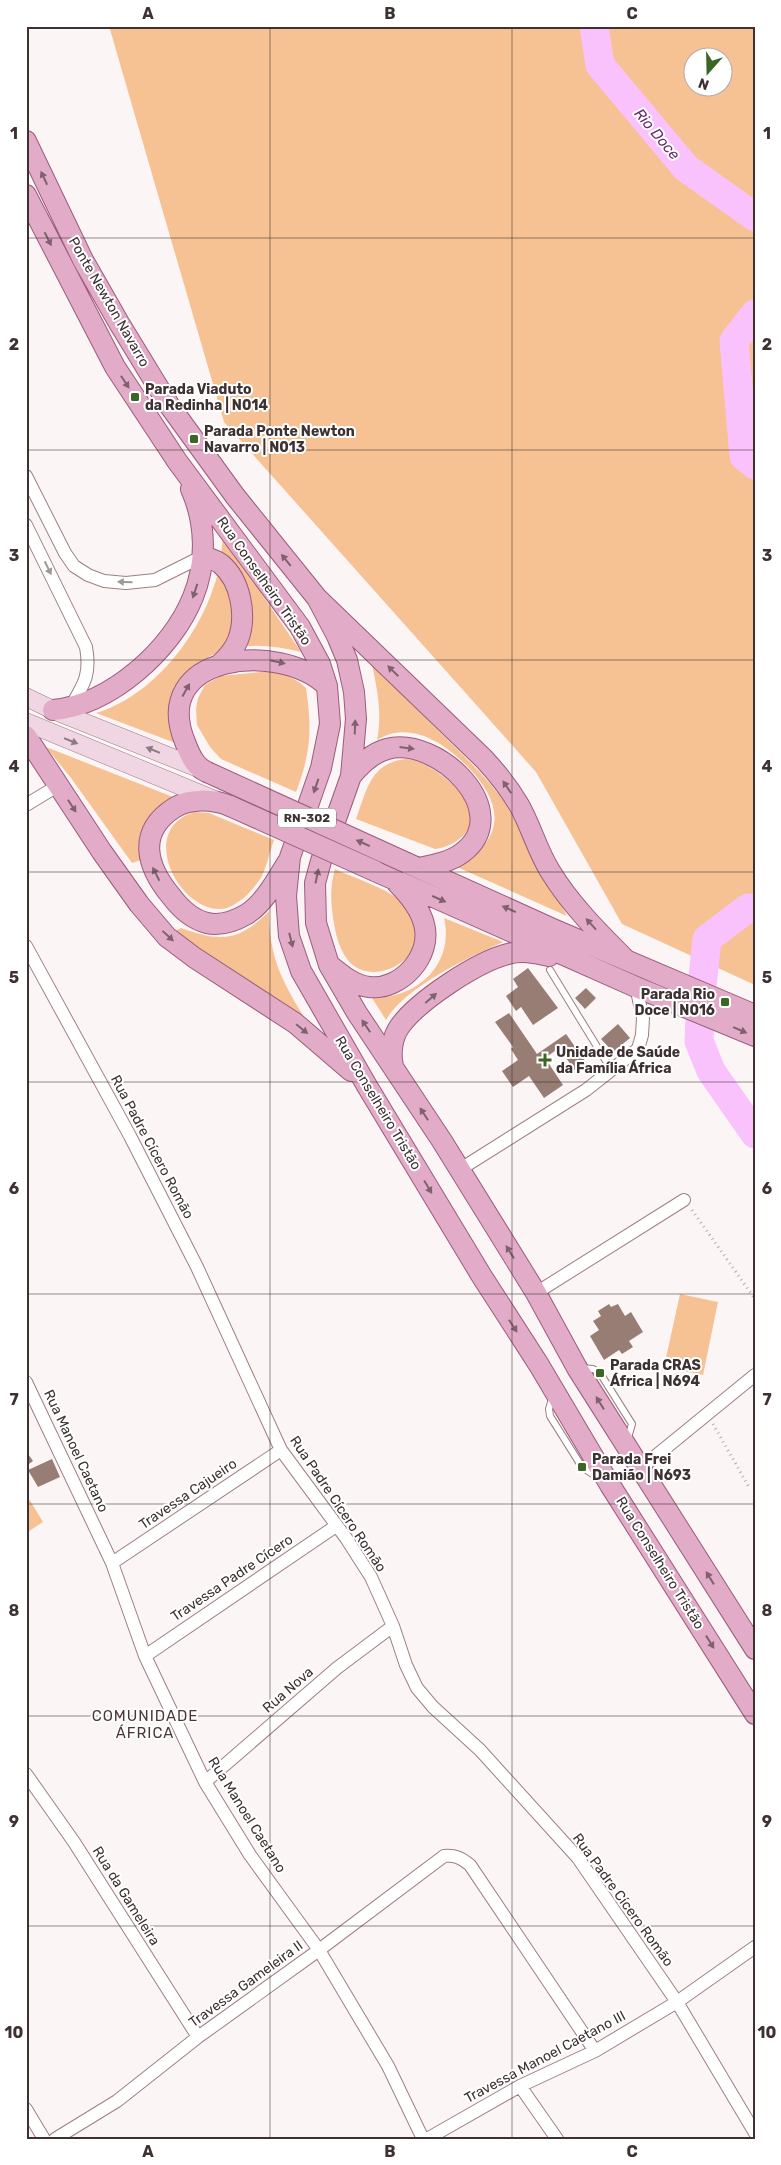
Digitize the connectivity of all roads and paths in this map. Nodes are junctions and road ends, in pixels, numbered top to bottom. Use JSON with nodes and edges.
{"nodes":[{"id":1,"x":26,"y":141,"type":"edge"},
{"id":2,"x":26,"y":195,"type":"edge"},
{"id":3,"x":177,"y":461,"type":"junction"},
{"id":4,"x":26,"y":476,"type":"edge"},
{"id":5,"x":26,"y":525,"type":"edge"},
{"id":6,"x":203,"y":556,"type":"junction"},
{"id":7,"x":317,"y":598,"type":"junction"},
{"id":8,"x":219,"y":665,"type":"junction"},
{"id":9,"x":327,"y":686,"type":"junction"},
{"id":10,"x":26,"y":697,"type":"edge"},
{"id":11,"x":62,"y":709,"type":"junction"},
{"id":12,"x":26,"y":722,"type":"edge"},
{"id":13,"x":26,"y":736,"type":"edge"},
{"id":14,"x":203,"y":770,"type":"junction"},
{"id":15,"x":351,"y":776,"type":"junction"},
{"id":16,"x":59,"y":786,"type":"junction"},
{"id":17,"x":26,"y":805,"type":"edge"},
{"id":18,"x":227,"y":805,"type":"junction"},
{"id":19,"x":290,"y":857,"type":"junction"},
{"id":20,"x":413,"y":865,"type":"junction"},
{"id":21,"x":394,"y":880,"type":"junction"},
{"id":22,"x":26,"y":946,"type":"edge"},
{"id":23,"x":625,"y":959,"type":"junction"},
{"id":24,"x":329,"y":965,"type":"junction"},
{"id":25,"x":550,"y":970,"type":"dead end"},
{"id":26,"x":612,"y":975,"type":"junction"},
{"id":27,"x":645,"y":983,"type":"junction"},
{"id":28,"x":755,"y":1015,"type":"edge"},
{"id":29,"x":755,"y":1036,"type":"edge"},
{"id":30,"x":393,"y":1066,"type":"junction"},
{"id":31,"x":612,"y":1071,"type":"junction"},
{"id":32,"x":367,"y":1086,"type":"junction"},
{"id":33,"x":459,"y":1170,"type":"junction"},
{"id":34,"x":684,"y":1200,"type":"joint"},
{"id":35,"x":536,"y":1293,"type":"junction"},
{"id":36,"x":755,"y":1299,"type":"edge"},
{"id":37,"x":755,"y":1375,"type":"edge"},
{"id":38,"x":26,"y":1382,"type":"edge"},
{"id":39,"x":708,"y":1412,"type":"junction"},
{"id":40,"x":280,"y":1450,"type":"junction"},
{"id":41,"x":641,"y":1468,"type":"junction"},
{"id":42,"x":750,"y":1489,"type":"dead end"},
{"id":43,"x":336,"y":1526,"type":"junction"},
{"id":44,"x":112,"y":1563,"type":"junction"},
{"id":45,"x":393,"y":1626,"type":"junction"},
{"id":46,"x":755,"y":1648,"type":"edge"},
{"id":47,"x":145,"y":1656,"type":"junction"},
{"id":48,"x":755,"y":1714,"type":"edge"},
{"id":49,"x":26,"y":1774,"type":"edge"},
{"id":50,"x":205,"y":1782,"type":"junction"},
{"id":51,"x":755,"y":1947,"type":"edge"},
{"id":52,"x":319,"y":1950,"type":"junction"},
{"id":53,"x":677,"y":2002,"type":"junction"},
{"id":54,"x":198,"y":2037,"type":"junction"},
{"id":55,"x":595,"y":2051,"type":"junction"},
{"id":56,"x":520,"y":2086,"type":"junction"},
{"id":57,"x":26,"y":2109,"type":"edge"},
{"id":58,"x":755,"y":2133,"type":"edge"},
{"id":59,"x":44,"y":2139,"type":"edge"},
{"id":60,"x":55,"y":2139,"type":"edge"},
{"id":61,"x":423,"y":2139,"type":"edge"},
{"id":62,"x":427,"y":2139,"type":"edge"},
{"id":63,"x":557,"y":2139,"type":"edge"}],
"edges":[{"from":7,"to":1,"type":"main road","name":"Ponte Newton Navarro","one_way":true},
{"from":2,"to":3,"type":"main road","name":"Ponte Newton Navarro","one_way":true},
{"from":3,"to":6,"type":"main road"},
{"from":3,"to":9,"type":"main road","name":"Rua Conselheiro Tristão"},
{"from":6,"to":4,"type":"street","one_way":true},
{"from":5,"to":11,"type":"street","one_way":true},
{"from":6,"to":8,"type":"main road"},
{"from":6,"to":11,"type":"main road","one_way":true},
{"from":15,"to":7,"type":"main road","one_way":true},
{"from":23,"to":7,"type":"main road","one_way":true},
{"from":8,"to":9,"type":"main road","one_way":true},
{"from":14,"to":8,"type":"main road","one_way":true},
{"from":9,"to":19,"type":"main road","name":"Rua Conselheiro Tristão","one_way":true},
{"from":10,"to":11,"type":"main road","number":"RN-302"},
{"from":14,"to":11,"type":"main road","number":"RN-302","one_way":true},
{"from":12,"to":18,"type":"main road","number":"RN-302","one_way":true},
{"from":13,"to":16,"type":"main road"},
{"from":20,"to":14,"type":"main road","number":"RN-302","one_way":true,"bridge":true},
{"from":15,"to":20,"type":"main road","one_way":true},
{"from":24,"to":15,"type":"main road","one_way":true},
{"from":16,"to":17,"type":"street"},
{"from":16,"to":32,"type":"main road","one_way":true},
{"from":19,"to":18,"type":"main road","one_way":true},
{"from":18,"to":21,"type":"main road","number":"RN-302","bridge":true},
{"from":19,"to":32,"type":"main road","name":"Rua Conselheiro Tristão","one_way":true},
{"from":23,"to":20,"type":"main road","number":"RN-302","one_way":true},
{"from":21,"to":24,"type":"main road"},
{"from":21,"to":26,"type":"main road","number":"RN-302","one_way":true},
{"from":22,"to":40,"type":"street","name":"Rua Padre Cícero Romão"},
{"from":23,"to":27,"type":"main road","number":"RN-302"},
{"from":30,"to":24,"type":"main road","one_way":true},
{"from":25,"to":31,"type":"lane"},
{"from":26,"to":27,"type":"main road","number":"RN-302"},
{"from":30,"to":26,"type":"main road","one_way":true},
{"from":27,"to":28,"type":"main road","number":"RN-302"},
{"from":27,"to":29,"type":"main road","number":"RN-302","one_way":true},
{"from":27,"to":31,"type":"street"},
{"from":33,"to":30,"type":"main road","one_way":true},
{"from":31,"to":33,"type":"street"},
{"from":32,"to":48,"type":"main road","name":"Rua Conselheiro Tristão","one_way":true},
{"from":35,"to":33,"type":"main road","one_way":true},
{"from":34,"to":35,"type":"street"},
{"from":34,"to":36,"type":"path"},
{"from":41,"to":35,"type":"main road","one_way":true},
{"from":37,"to":39,"type":"street"},
{"from":38,"to":44,"type":"street","name":"Rua Manoel Caetano"},
{"from":39,"to":41,"type":"street"},
{"from":39,"to":42,"type":"path"},
{"from":40,"to":43,"type":"street","name":"Rua Padre Cícero Romão"},
{"from":40,"to":44,"type":"street","name":"Travessa Cajueiro"},
{"from":46,"to":41,"type":"main road","one_way":true},
{"from":43,"to":45,"type":"street","name":"Rua Padre Cícero Romão"},
{"from":43,"to":47,"type":"street","name":"Travessa Padre Cícero"},
{"from":44,"to":47,"type":"street","name":"Rua Manoel Caetano"},
{"from":45,"to":50,"type":"street","name":"Rua Nova"},
{"from":45,"to":53,"type":"street","name":"Rua Padre Cícero Romão"},
{"from":47,"to":50,"type":"street","name":"Rua Manoel Caetano"},
{"from":49,"to":54,"type":"street","name":"Rua da Gameleira"},
{"from":50,"to":52,"type":"street","name":"Rua Manoel Caetano"},
{"from":51,"to":53,"type":"street","name":"Travessa Manoel Caetano III"},
{"from":52,"to":54,"type":"street","name":"Travessa Gameleira II"},
{"from":52,"to":55,"type":"street","name":"Travessa Gameleira II"},
{"from":52,"to":61,"type":"street","name":"Rua Manoel Caetano"},
{"from":53,"to":55,"type":"street","name":"Travessa Manoel Caetano III"},
{"from":53,"to":58,"type":"street","name":"Rua Padre Cícero Romão"},
{"from":54,"to":60,"type":"street","name":"Travessa Gameleira II"},
{"from":55,"to":56,"type":"street","name":"Travessa Manoel Caetano III"},
{"from":56,"to":62,"type":"street","name":"Travessa Manoel Caetano III"},
{"from":56,"to":63,"type":"street"},
{"from":57,"to":59,"type":"street"}]}
